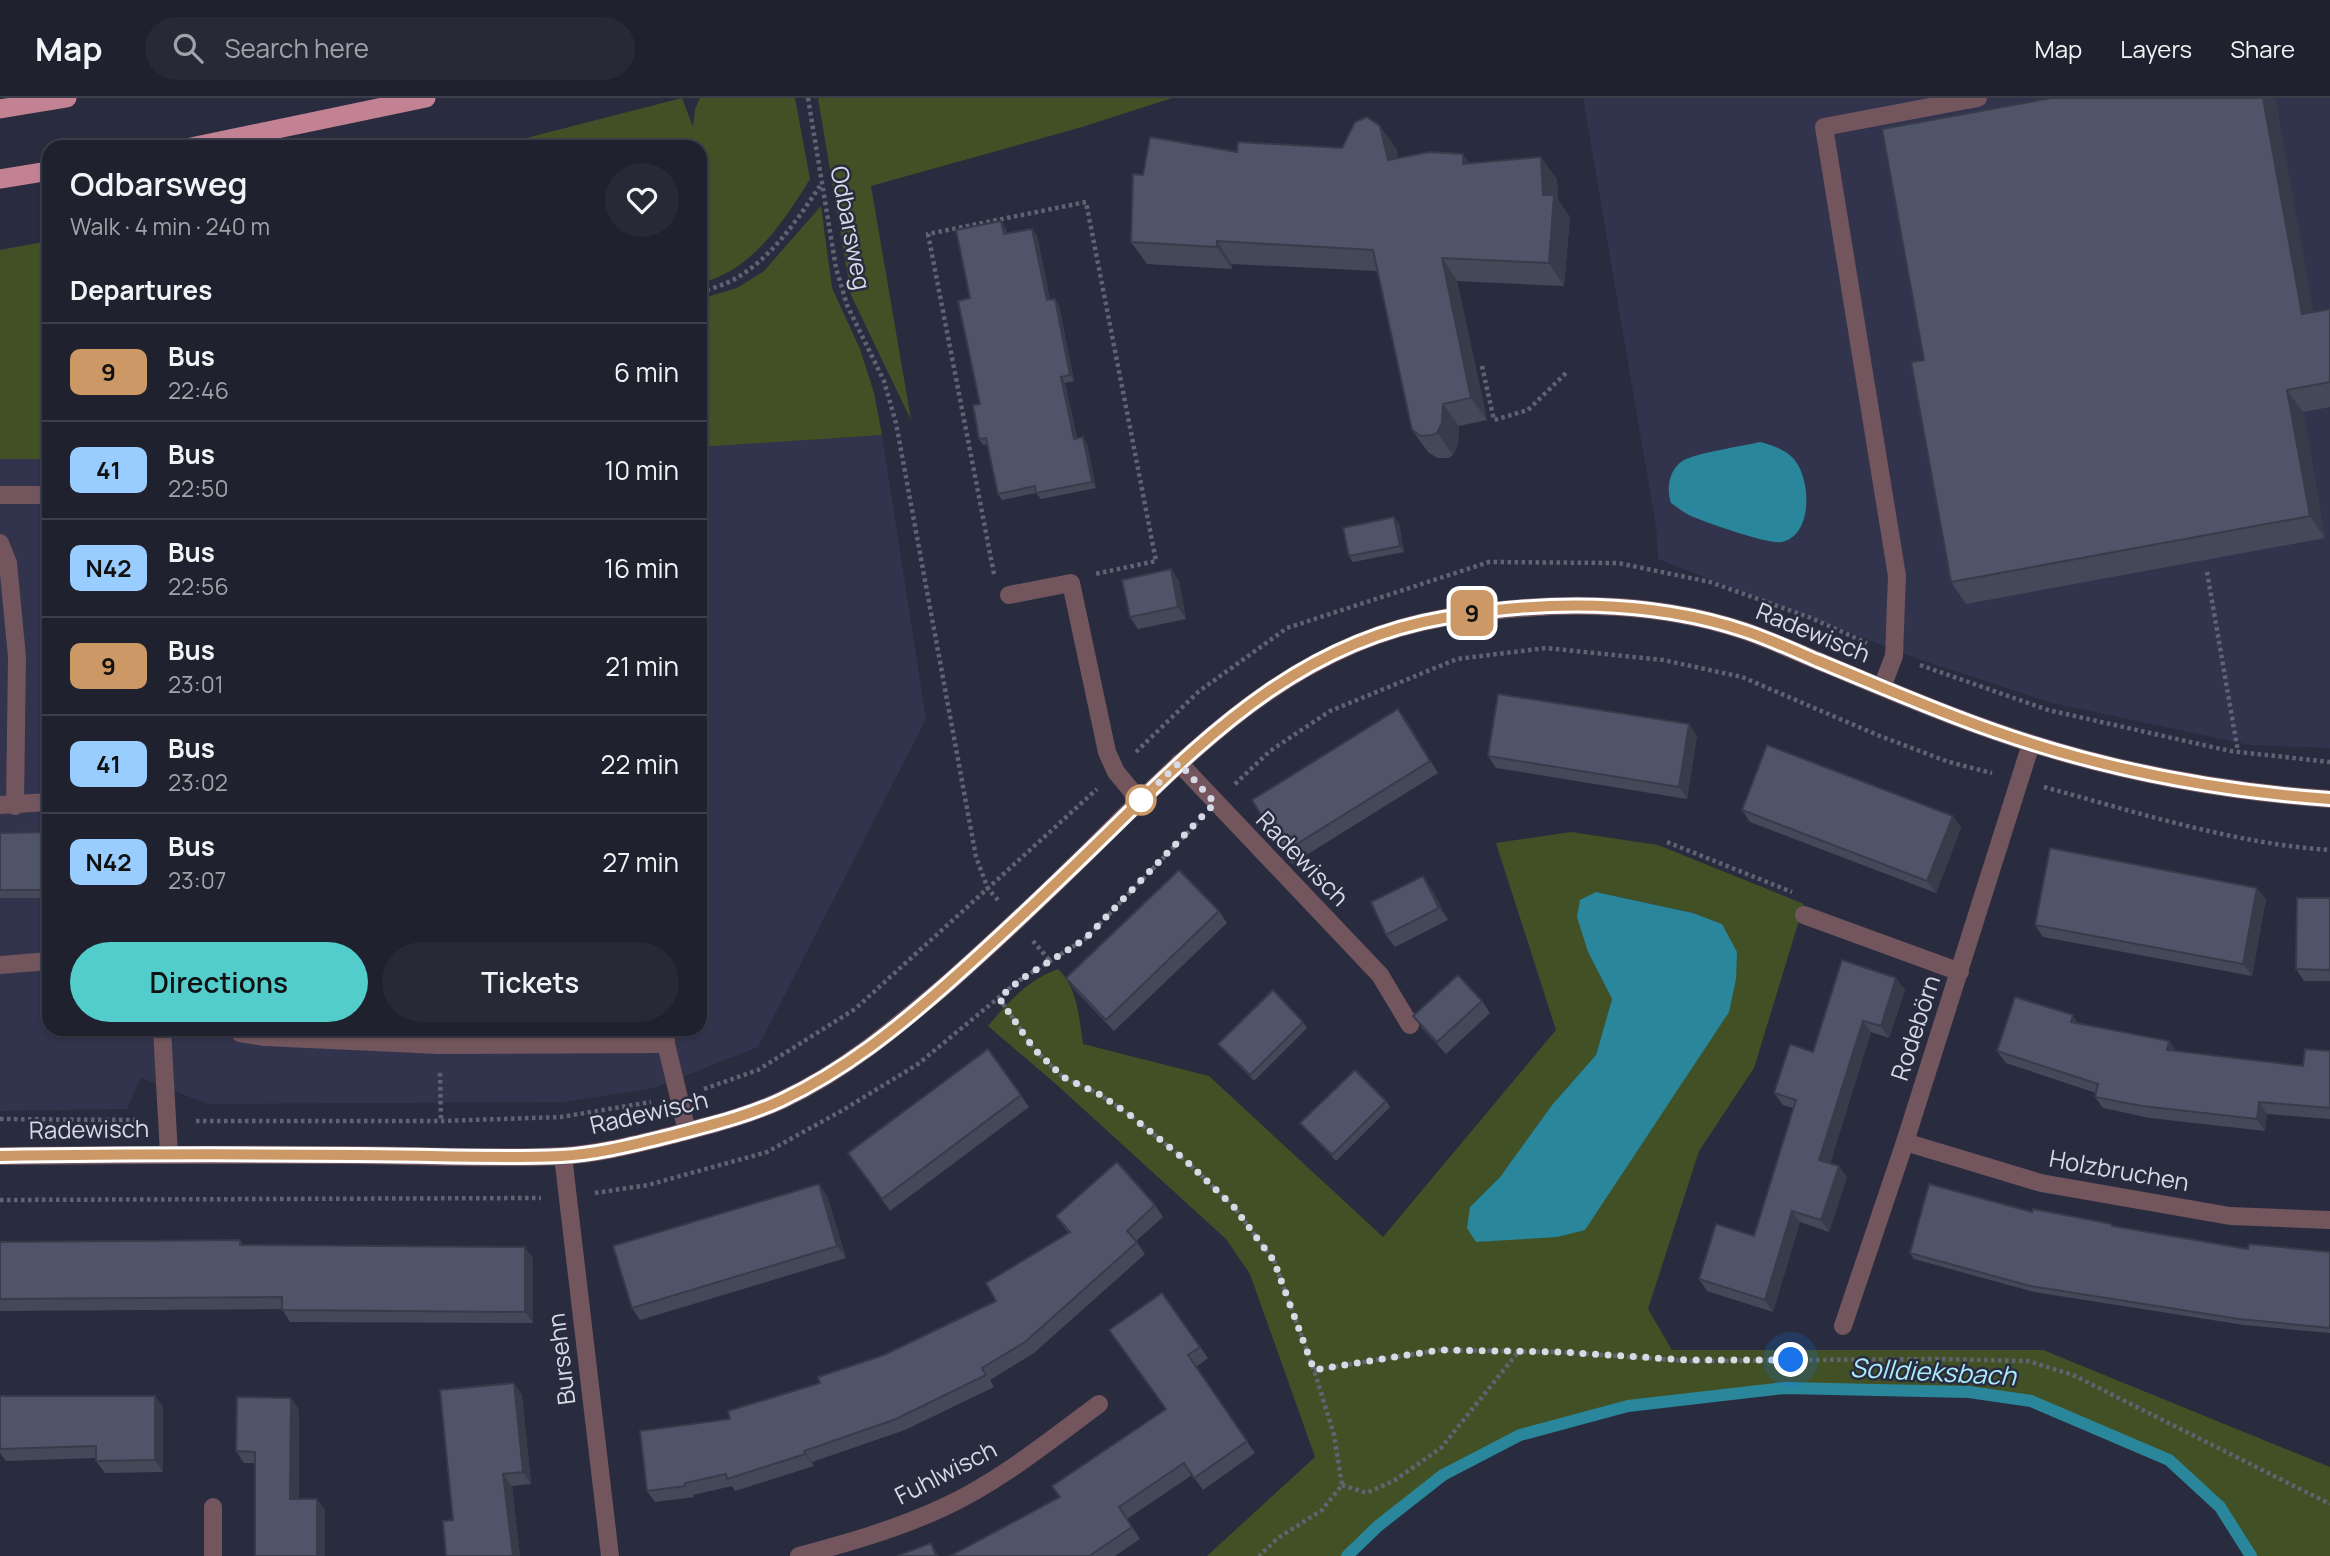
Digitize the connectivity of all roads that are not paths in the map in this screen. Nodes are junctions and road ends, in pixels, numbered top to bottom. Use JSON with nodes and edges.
{"nodes":[{"id":1,"x":66,"y":98,"type":"edge"},
{"id":2,"x":426,"y":98,"type":"edge"},
{"id":3,"x":1978,"y":98,"type":"edge"},
{"id":4,"x":0,"y":108,"type":"edge"},
{"id":5,"x":225,"y":140,"type":"edge"},
{"id":6,"x":42,"y":172,"type":"edge"},
{"id":7,"x":0,"y":178,"type":"edge"},
{"id":8,"x":0,"y":495,"type":"edge"},
{"id":9,"x":42,"y":495,"type":"edge"},
{"id":10,"x":0,"y":542,"type":"edge"},
{"id":11,"x":1009,"y":595,"type":"road end"},
{"id":12,"x":0,"y":640,"type":"edge"},
{"id":13,"x":17,"y":657,"type":"junction"},
{"id":14,"x":1882,"y":687,"type":"junction"},
{"id":15,"x":2031,"y":744,"type":"junction"},
{"id":16,"x":1179,"y":763,"type":"junction"},
{"id":17,"x":2330,"y":799,"type":"edge"},
{"id":18,"x":1140,"y":801,"type":"junction"},
{"id":19,"x":42,"y":802,"type":"edge"},
{"id":20,"x":7,"y":805,"type":"edge"},
{"id":21,"x":1809,"y":916,"type":"road end"},
{"id":22,"x":42,"y":962,"type":"edge"},
{"id":23,"x":0,"y":965,"type":"edge"},
{"id":24,"x":1960,"y":972,"type":"junction"},
{"id":25,"x":1410,"y":1026,"type":"edge"},
{"id":26,"x":162,"y":1036,"type":"edge"},
{"id":27,"x":259,"y":1036,"type":"edge"},
{"id":28,"x":666,"y":1037,"type":"edge"},
{"id":29,"x":687,"y":1131,"type":"junction"},
{"id":30,"x":1905,"y":1142,"type":"junction"},
{"id":31,"x":169,"y":1154,"type":"junction"},
{"id":32,"x":0,"y":1156,"type":"edge"},
{"id":33,"x":564,"y":1156,"type":"junction"},
{"id":34,"x":2330,"y":1220,"type":"edge"},
{"id":35,"x":1843,"y":1326,"type":"dead end"},
{"id":36,"x":1099,"y":1404,"type":"dead end"},
{"id":37,"x":214,"y":1507,"type":"dead end"},
{"id":38,"x":213,"y":1556,"type":"edge"},
{"id":39,"x":610,"y":1556,"type":"edge"},
{"id":40,"x":799,"y":1556,"type":"edge"}],
"edges":[{"from":1,"to":4,"type":"highway"},
{"from":2,"to":5,"type":"highway"},
{"from":3,"to":14,"type":"street"},
{"from":6,"to":7,"type":"highway"},
{"from":8,"to":9,"type":"street"},
{"from":10,"to":13,"type":"street"},
{"from":11,"to":18,"type":"street"},
{"from":12,"to":13,"type":"street"},
{"from":13,"to":20,"type":"street"},
{"from":14,"to":15,"type":"street","name":"Radewisch"},
{"from":14,"to":16,"type":"street","name":"Radewisch"},
{"from":15,"to":17,"type":"street","name":"Radewisch"},
{"from":15,"to":24,"type":"street","name":"Rodebörn"},
{"from":16,"to":18,"type":"street","name":"Radewisch"},
{"from":16,"to":25,"type":"street","name":"Radewisch"},
{"from":18,"to":29,"type":"street","name":"Radewisch"},
{"from":19,"to":20,"type":"street"},
{"from":21,"to":24,"type":"street"},
{"from":22,"to":23,"type":"street"},
{"from":24,"to":30,"type":"street","name":"Rodebörn"},
{"from":26,"to":31,"type":"street"},
{"from":27,"to":28,"type":"street"},
{"from":28,"to":29,"type":"street"},
{"from":29,"to":33,"type":"street","name":"Radewisch"},
{"from":30,"to":34,"type":"street","name":"Holzbruchen"},
{"from":30,"to":35,"type":"street","name":"Rodebörn"},
{"from":31,"to":32,"type":"street","name":"Radewisch"},
{"from":31,"to":33,"type":"street","name":"Radewisch"},
{"from":33,"to":39,"type":"street","name":"Bursehn"},
{"from":36,"to":40,"type":"street","name":"Fuhlwisch"},
{"from":37,"to":38,"type":"street"}]}
